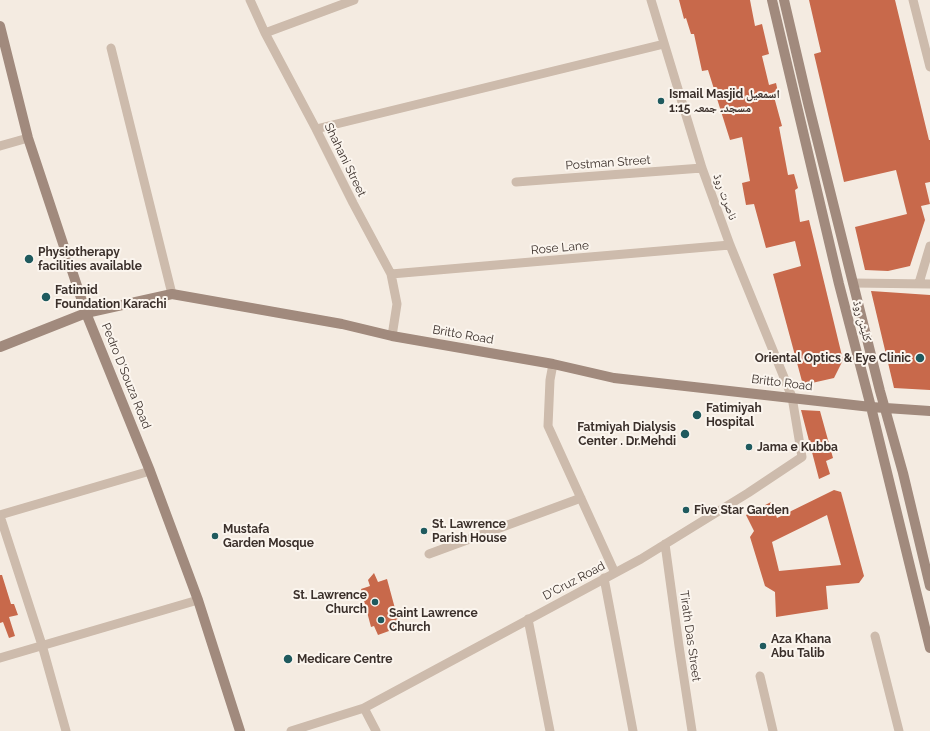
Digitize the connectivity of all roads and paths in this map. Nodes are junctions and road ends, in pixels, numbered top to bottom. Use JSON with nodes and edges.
{"nodes":[{"id":1,"x":250,"y":0,"type":"edge"},
{"id":2,"x":354,"y":0,"type":"edge"},
{"id":3,"x":651,"y":0,"type":"edge"},
{"id":4,"x":772,"y":0,"type":"edge"},
{"id":5,"x":784,"y":0,"type":"edge"},
{"id":6,"x":913,"y":0,"type":"edge"},
{"id":7,"x":0,"y":26,"type":"edge"},
{"id":8,"x":266,"y":33,"type":"junction"},
{"id":9,"x":664,"y":44,"type":"junction"},
{"id":10,"x":111,"y":48,"type":"dead end"},
{"id":11,"x":930,"y":67,"type":"edge"},
{"id":12,"x":316,"y":129,"type":"junction"},
{"id":13,"x":28,"y":138,"type":"junction"},
{"id":14,"x":0,"y":146,"type":"edge"},
{"id":15,"x":702,"y":168,"type":"junction"},
{"id":16,"x":516,"y":182,"type":"dead end"},
{"id":17,"x":730,"y":245,"type":"junction"},
{"id":18,"x":930,"y":246,"type":"edge"},
{"id":19,"x":391,"y":274,"type":"junction"},
{"id":20,"x":853,"y":283,"type":"junction"},
{"id":21,"x":919,"y":284,"type":"junction"},
{"id":22,"x":930,"y":284,"type":"edge"},
{"id":23,"x":172,"y":294,"type":"junction"},
{"id":24,"x":86,"y":313,"type":"junction"},
{"id":25,"x":392,"y":336,"type":"junction"},
{"id":26,"x":0,"y":347,"type":"edge"},
{"id":27,"x":553,"y":364,"type":"junction"},
{"id":28,"x":792,"y":397,"type":"junction"},
{"id":29,"x":871,"y":407,"type":"junction"},
{"id":30,"x":886,"y":408,"type":"junction"},
{"id":31,"x":930,"y":411,"type":"edge"},
{"id":32,"x":150,"y":471,"type":"junction"},
{"id":33,"x":581,"y":498,"type":"junction"},
{"id":34,"x":0,"y":515,"type":"edge"},
{"id":35,"x":665,"y":544,"type":"junction"},
{"id":36,"x":430,"y":554,"type":"dead end"},
{"id":37,"x":614,"y":573,"type":"junction"},
{"id":38,"x":604,"y":578,"type":"junction"},
{"id":39,"x":930,"y":586,"type":"edge"},
{"id":40,"x":198,"y":600,"type":"junction"},
{"id":41,"x":528,"y":619,"type":"junction"},
{"id":42,"x":875,"y":636,"type":"dead end"},
{"id":43,"x":42,"y":645,"type":"junction"},
{"id":44,"x":930,"y":648,"type":"edge"},
{"id":45,"x":0,"y":658,"type":"edge"},
{"id":46,"x":760,"y":676,"type":"dead end"},
{"id":47,"x":364,"y":708,"type":"junction"},
{"id":48,"x":66,"y":731,"type":"edge"},
{"id":49,"x":240,"y":731,"type":"edge"},
{"id":50,"x":291,"y":731,"type":"edge"},
{"id":51,"x":376,"y":731,"type":"edge"},
{"id":52,"x":550,"y":731,"type":"edge"},
{"id":53,"x":632,"y":731,"type":"edge"},
{"id":54,"x":692,"y":731,"type":"edge"},
{"id":55,"x":773,"y":731,"type":"edge"},
{"id":56,"x":899,"y":731,"type":"edge"}],
"edges":[{"from":1,"to":8,"type":"street","name":"Shahani Street"},
{"from":2,"to":8,"type":"street"},
{"from":3,"to":9,"type":"street","name":"ناصرت روڈ"},
{"from":4,"to":29,"type":"street","name":"کلیٹن روڈ"},
{"from":5,"to":20,"type":"street","name":"کلیٹن روڈ"},
{"from":6,"to":11,"type":"street"},
{"from":7,"to":13,"type":"street","name":"Pedro D'Souza Road"},
{"from":8,"to":12,"type":"street","name":"Shahani Street"},
{"from":9,"to":12,"type":"street"},
{"from":9,"to":15,"type":"street","name":"ناصرت روڈ"},
{"from":10,"to":23,"type":"street"},
{"from":12,"to":19,"type":"street","name":"Shahani Street"},
{"from":13,"to":14,"type":"street"},
{"from":13,"to":24,"type":"street","name":"Pedro D'Souza Road"},
{"from":15,"to":16,"type":"street","name":"Postman Street"},
{"from":15,"to":17,"type":"street","name":"ناصرت روڈ"},
{"from":17,"to":19,"type":"street","name":"Rose Lane"},
{"from":17,"to":28,"type":"street","name":"ناصرت روڈ"},
{"from":18,"to":21,"type":"street"},
{"from":19,"to":25,"type":"street","name":"Shahani Street"},
{"from":20,"to":21,"type":"street"},
{"from":20,"to":30,"type":"street","name":"کلیٹن روڈ"},
{"from":21,"to":22,"type":"street"},
{"from":23,"to":24,"type":"street","name":"Britto Road"},
{"from":23,"to":25,"type":"street","name":"Britto Road"},
{"from":24,"to":26,"type":"street","name":"Britto Road"},
{"from":24,"to":32,"type":"street","name":"Pedro D'Souza Road"},
{"from":25,"to":27,"type":"street","name":"Britto Road"},
{"from":27,"to":28,"type":"street","name":"Britto Road"},
{"from":27,"to":33,"type":"street"},
{"from":28,"to":29,"type":"street","name":"Britto Road"},
{"from":28,"to":35,"type":"street","name":"D'Cruz Road"},
{"from":29,"to":30,"type":"street","name":"Britto Road"},
{"from":29,"to":44,"type":"street","name":"کلیٹن روڈ"},
{"from":30,"to":31,"type":"street","name":"Britto Road"},
{"from":30,"to":39,"type":"street","name":"کلیٹن روڈ"},
{"from":32,"to":34,"type":"street"},
{"from":32,"to":40,"type":"street","name":"Pedro D'Souza Road"},
{"from":33,"to":36,"type":"street"},
{"from":33,"to":37,"type":"street"},
{"from":34,"to":43,"type":"street"},
{"from":35,"to":37,"type":"street","name":"D'Cruz Road"},
{"from":35,"to":54,"type":"street","name":"Tirath Das Street"},
{"from":37,"to":38,"type":"street","name":"D'Cruz Road"},
{"from":38,"to":41,"type":"street","name":"D'Cruz Road"},
{"from":38,"to":53,"type":"street"},
{"from":40,"to":43,"type":"street"},
{"from":40,"to":49,"type":"street","name":"Pedro D'Souza Road"},
{"from":41,"to":47,"type":"street","name":"D'Cruz Road"},
{"from":41,"to":52,"type":"street"},
{"from":42,"to":56,"type":"street"},
{"from":43,"to":45,"type":"street"},
{"from":43,"to":48,"type":"street"},
{"from":46,"to":55,"type":"street"},
{"from":47,"to":50,"type":"street","name":"D'Cruz Road"},
{"from":47,"to":51,"type":"street"}]}
